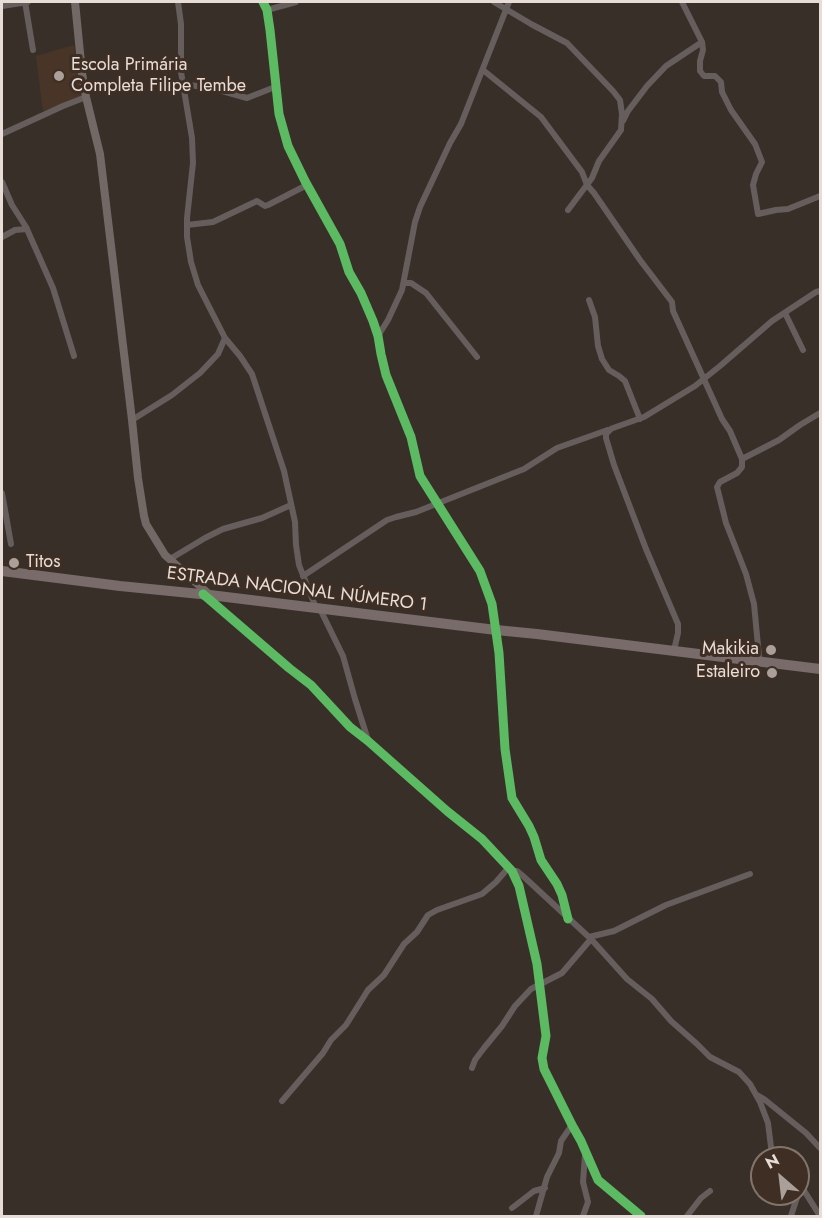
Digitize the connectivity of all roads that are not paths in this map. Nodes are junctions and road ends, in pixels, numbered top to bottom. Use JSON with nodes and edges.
{"nodes":[{"id":1,"x":27,"y":2,"type":"edge"},
{"id":2,"x":75,"y":2,"type":"edge"},
{"id":3,"x":178,"y":2,"type":"edge"},
{"id":4,"x":263,"y":2,"type":"edge"},
{"id":5,"x":296,"y":2,"type":"edge"},
{"id":6,"x":494,"y":2,"type":"edge"},
{"id":7,"x":682,"y":2,"type":"edge"},
{"id":8,"x":508,"y":5,"type":"edge"},
{"id":9,"x":2,"y":6,"type":"edge"},
{"id":10,"x":267,"y":10,"type":"junction"},
{"id":11,"x":702,"y":42,"type":"junction"},
{"id":12,"x":33,"y":50,"type":"dead end"},
{"id":13,"x":483,"y":70,"type":"junction"},
{"id":14,"x":184,"y":84,"type":"junction"},
{"id":15,"x":276,"y":87,"type":"junction"},
{"id":16,"x":86,"y":97,"type":"junction"},
{"id":17,"x":622,"y":122,"type":"junction"},
{"id":18,"x":2,"y":134,"type":"edge"},
{"id":19,"x":2,"y":182,"type":"edge"},
{"id":20,"x":307,"y":185,"type":"junction"},
{"id":21,"x":587,"y":185,"type":"junction"},
{"id":22,"x":820,"y":196,"type":"edge"},
{"id":23,"x":568,"y":210,"type":"dead end"},
{"id":24,"x":19,"y":217,"type":"junction"},
{"id":25,"x":187,"y":225,"type":"junction"},
{"id":26,"x":27,"y":229,"type":"junction"},
{"id":27,"x":15,"y":230,"type":"junction"},
{"id":28,"x":2,"y":237,"type":"edge"},
{"id":29,"x":404,"y":283,"type":"junction"},
{"id":30,"x":820,"y":291,"type":"edge"},
{"id":31,"x":589,"y":300,"type":"dead end"},
{"id":32,"x":784,"y":313,"type":"junction"},
{"id":33,"x":378,"y":336,"type":"junction"},
{"id":34,"x":225,"y":338,"type":"junction"},
{"id":35,"x":803,"y":350,"type":"dead end"},
{"id":36,"x":74,"y":356,"type":"dead end"},
{"id":37,"x":477,"y":357,"type":"dead end"},
{"id":38,"x":704,"y":379,"type":"junction"},
{"id":39,"x":820,"y":413,"type":"edge"},
{"id":40,"x":640,"y":419,"type":"junction"},
{"id":41,"x":132,"y":420,"type":"junction"},
{"id":42,"x":611,"y":428,"type":"junction"},
{"id":43,"x":742,"y":459,"type":"junction"},
{"id":44,"x":2,"y":493,"type":"edge"},
{"id":45,"x":437,"y":503,"type":"junction"},
{"id":46,"x":291,"y":505,"type":"junction"},
{"id":47,"x":11,"y":544,"type":"dead end"},
{"id":48,"x":170,"y":559,"type":"junction"},
{"id":49,"x":2,"y":571,"type":"edge"},
{"id":50,"x":303,"y":576,"type":"junction"},
{"id":51,"x":207,"y":594,"type":"junction"},
{"id":52,"x":318,"y":609,"type":"junction"},
{"id":53,"x":496,"y":630,"type":"junction"},
{"id":54,"x":675,"y":646,"type":"dead end"},
{"id":55,"x":759,"y":656,"type":"dead end"},
{"id":56,"x":820,"y":669,"type":"edge"},
{"id":57,"x":361,"y":718,"type":"junction"},
{"id":58,"x":350,"y":727,"type":"junction"},
{"id":59,"x":368,"y":741,"type":"junction"},
{"id":60,"x":510,"y":869,"type":"junction"},
{"id":61,"x":750,"y":874,"type":"dead end"},
{"id":62,"x":568,"y":918,"type":"junction"},
{"id":63,"x":590,"y":938,"type":"junction"},
{"id":64,"x":539,"y":985,"type":"junction"},
{"id":65,"x":472,"y":1068,"type":"dead end"},
{"id":66,"x":757,"y":1095,"type":"junction"},
{"id":67,"x":282,"y":1101,"type":"dead end"},
{"id":68,"x":572,"y":1125,"type":"junction"},
{"id":69,"x":771,"y":1146,"type":"edge"},
{"id":70,"x":820,"y":1148,"type":"edge"},
{"id":71,"x":585,"y":1151,"type":"junction"},
{"id":72,"x":545,"y":1188,"type":"junction"},
{"id":73,"x":710,"y":1191,"type":"dead end"},
{"id":74,"x":810,"y":1198,"type":"edge"},
{"id":75,"x":512,"y":1208,"type":"dead end"},
{"id":76,"x":536,"y":1216,"type":"edge"},
{"id":77,"x":583,"y":1216,"type":"edge"},
{"id":78,"x":641,"y":1216,"type":"edge"},
{"id":79,"x":687,"y":1216,"type":"edge"},
{"id":80,"x":820,"y":1216,"type":"edge"}],
"edges":[{"from":1,"to":9,"type":"street"},
{"from":1,"to":12,"type":"street"},
{"from":2,"to":16,"type":"street"},
{"from":3,"to":14,"type":"street"},
{"from":4,"to":10,"type":"street"},
{"from":5,"to":10,"type":"street"},
{"from":6,"to":8,"type":"street"},
{"from":7,"to":11,"type":"street"},
{"from":8,"to":13,"type":"street"},
{"from":8,"to":17,"type":"street"},
{"from":10,"to":15,"type":"street"},
{"from":11,"to":17,"type":"street"},
{"from":11,"to":22,"type":"street"},
{"from":13,"to":21,"type":"street"},
{"from":13,"to":29,"type":"street"},
{"from":14,"to":15,"type":"street"},
{"from":14,"to":25,"type":"street"},
{"from":15,"to":20,"type":"street"},
{"from":16,"to":18,"type":"street"},
{"from":16,"to":41,"type":"street"},
{"from":17,"to":21,"type":"street"},
{"from":19,"to":24,"type":"street"},
{"from":20,"to":25,"type":"street"},
{"from":20,"to":33,"type":"street"},
{"from":21,"to":23,"type":"street"},
{"from":21,"to":38,"type":"street"},
{"from":24,"to":26,"type":"street"},
{"from":24,"to":27,"type":"street"},
{"from":25,"to":34,"type":"street"},
{"from":26,"to":27,"type":"street"},
{"from":26,"to":36,"type":"street"},
{"from":27,"to":28,"type":"street"},
{"from":29,"to":33,"type":"street"},
{"from":29,"to":37,"type":"street"},
{"from":30,"to":32,"type":"street"},
{"from":31,"to":40,"type":"street"},
{"from":32,"to":35,"type":"street"},
{"from":32,"to":38,"type":"street"},
{"from":33,"to":45,"type":"street"},
{"from":34,"to":41,"type":"street"},
{"from":34,"to":46,"type":"street"},
{"from":38,"to":40,"type":"street"},
{"from":38,"to":43,"type":"street"},
{"from":39,"to":43,"type":"street"},
{"from":40,"to":42,"type":"street"},
{"from":41,"to":48,"type":"street"},
{"from":42,"to":45,"type":"street"},
{"from":42,"to":54,"type":"street"},
{"from":43,"to":55,"type":"street"},
{"from":44,"to":47,"type":"street"},
{"from":45,"to":50,"type":"street"},
{"from":45,"to":53,"type":"street"},
{"from":46,"to":48,"type":"street"},
{"from":46,"to":50,"type":"street"},
{"from":48,"to":51,"type":"street"},
{"from":49,"to":51,"type":"highway","name":"ESTRADA NACIONAL NÚMERO 1"},
{"from":50,"to":52,"type":"street"},
{"from":51,"to":52,"type":"highway","name":"ESTRADA NACIONAL NÚMERO 1"},
{"from":51,"to":58,"type":"street"},
{"from":52,"to":53,"type":"highway","name":"ESTRADA NACIONAL NÚMERO 1"},
{"from":52,"to":57,"type":"street"},
{"from":53,"to":56,"type":"highway","name":"ESTRADA NACIONAL NÚMERO 1"},
{"from":53,"to":62,"type":"street"},
{"from":57,"to":58,"type":"street"},
{"from":57,"to":59,"type":"street"},
{"from":58,"to":59,"type":"street"},
{"from":59,"to":60,"type":"street"},
{"from":60,"to":62,"type":"street"},
{"from":60,"to":64,"type":"street"},
{"from":60,"to":67,"type":"street"},
{"from":61,"to":63,"type":"street"},
{"from":62,"to":63,"type":"street"},
{"from":63,"to":64,"type":"street"},
{"from":63,"to":66,"type":"street"},
{"from":64,"to":65,"type":"street"},
{"from":64,"to":68,"type":"street"},
{"from":66,"to":69,"type":"street"},
{"from":66,"to":70,"type":"street"},
{"from":68,"to":71,"type":"street"},
{"from":68,"to":72,"type":"street"},
{"from":71,"to":77,"type":"street"},
{"from":71,"to":78,"type":"street"},
{"from":72,"to":75,"type":"street"},
{"from":72,"to":76,"type":"street"},
{"from":73,"to":79,"type":"street"},
{"from":74,"to":80,"type":"street"}]}
